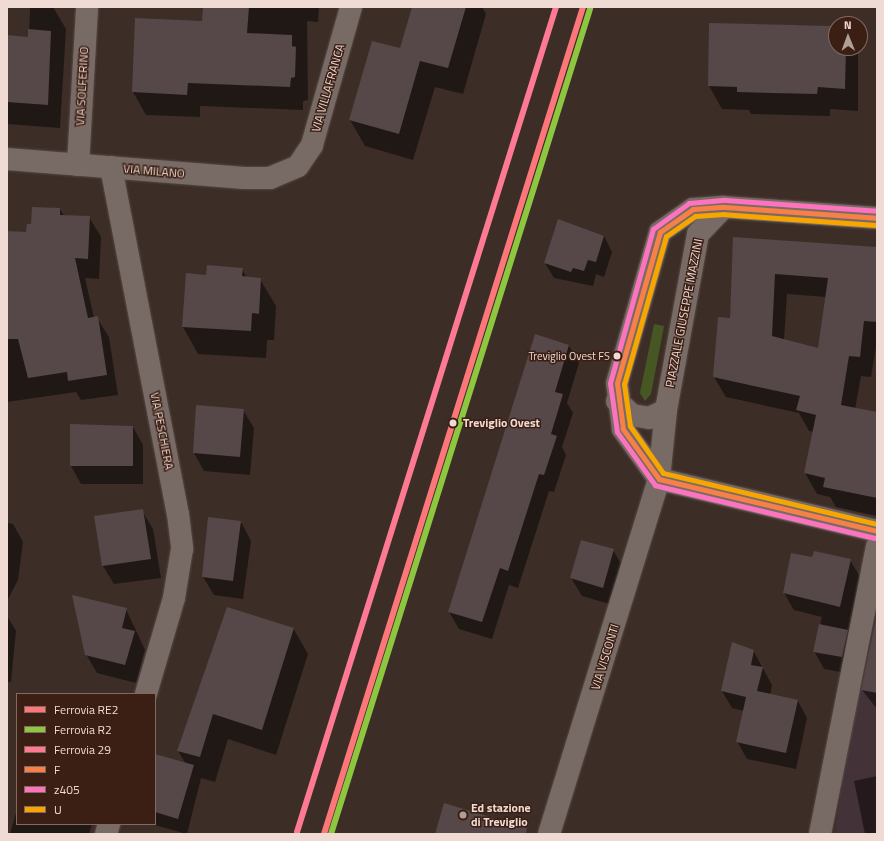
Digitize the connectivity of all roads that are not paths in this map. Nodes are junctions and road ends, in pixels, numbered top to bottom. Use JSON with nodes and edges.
{"nodes":[{"id":1,"x":87,"y":7,"type":"edge"},
{"id":2,"x":351,"y":7,"type":"edge"},
{"id":3,"x":7,"y":159,"type":"edge"},
{"id":4,"x":78,"y":165,"type":"junction"},
{"id":5,"x":298,"y":166,"type":"joint"},
{"id":6,"x":110,"y":167,"type":"junction"},
{"id":7,"x":724,"y":207,"type":"junction"},
{"id":8,"x":877,"y":218,"type":"edge"},
{"id":9,"x":617,"y":401,"type":"junction"},
{"id":10,"x":666,"y":410,"type":"junction"},
{"id":11,"x":660,"y":479,"type":"junction"},
{"id":12,"x":877,"y":531,"type":"edge"},
{"id":13,"x":877,"y":547,"type":"edge"},
{"id":14,"x":146,"y":693,"type":"edge"},
{"id":15,"x":549,"y":834,"type":"edge"},
{"id":16,"x":820,"y":834,"type":"edge"}],
"edges":[{"from":1,"to":4,"type":"street","name":"VIA SOLFERINO"},
{"from":2,"to":5,"type":"street","name":"VIA VILLAFRANCA"},
{"from":3,"to":4,"type":"street","name":"VIA MILANO"},
{"from":4,"to":6,"type":"street","name":"VIA MILANO"},
{"from":5,"to":6,"type":"street","name":"VIA MILANO"},
{"from":6,"to":14,"type":"street","name":"VIA PESCHIERA"},
{"from":7,"to":8,"type":"street"},
{"from":7,"to":9,"type":"street"},
{"from":7,"to":10,"type":"street","name":"PIAZZALE GIUSEPPE MAZZINI"},
{"from":9,"to":10,"type":"street"},
{"from":9,"to":11,"type":"street"},
{"from":10,"to":11,"type":"street","name":"PIAZZALE GIUSEPPE MAZZINI"},
{"from":11,"to":12,"type":"street"},
{"from":11,"to":15,"type":"street","name":"VIA VISCONTI"},
{"from":13,"to":16,"type":"street"}]}
